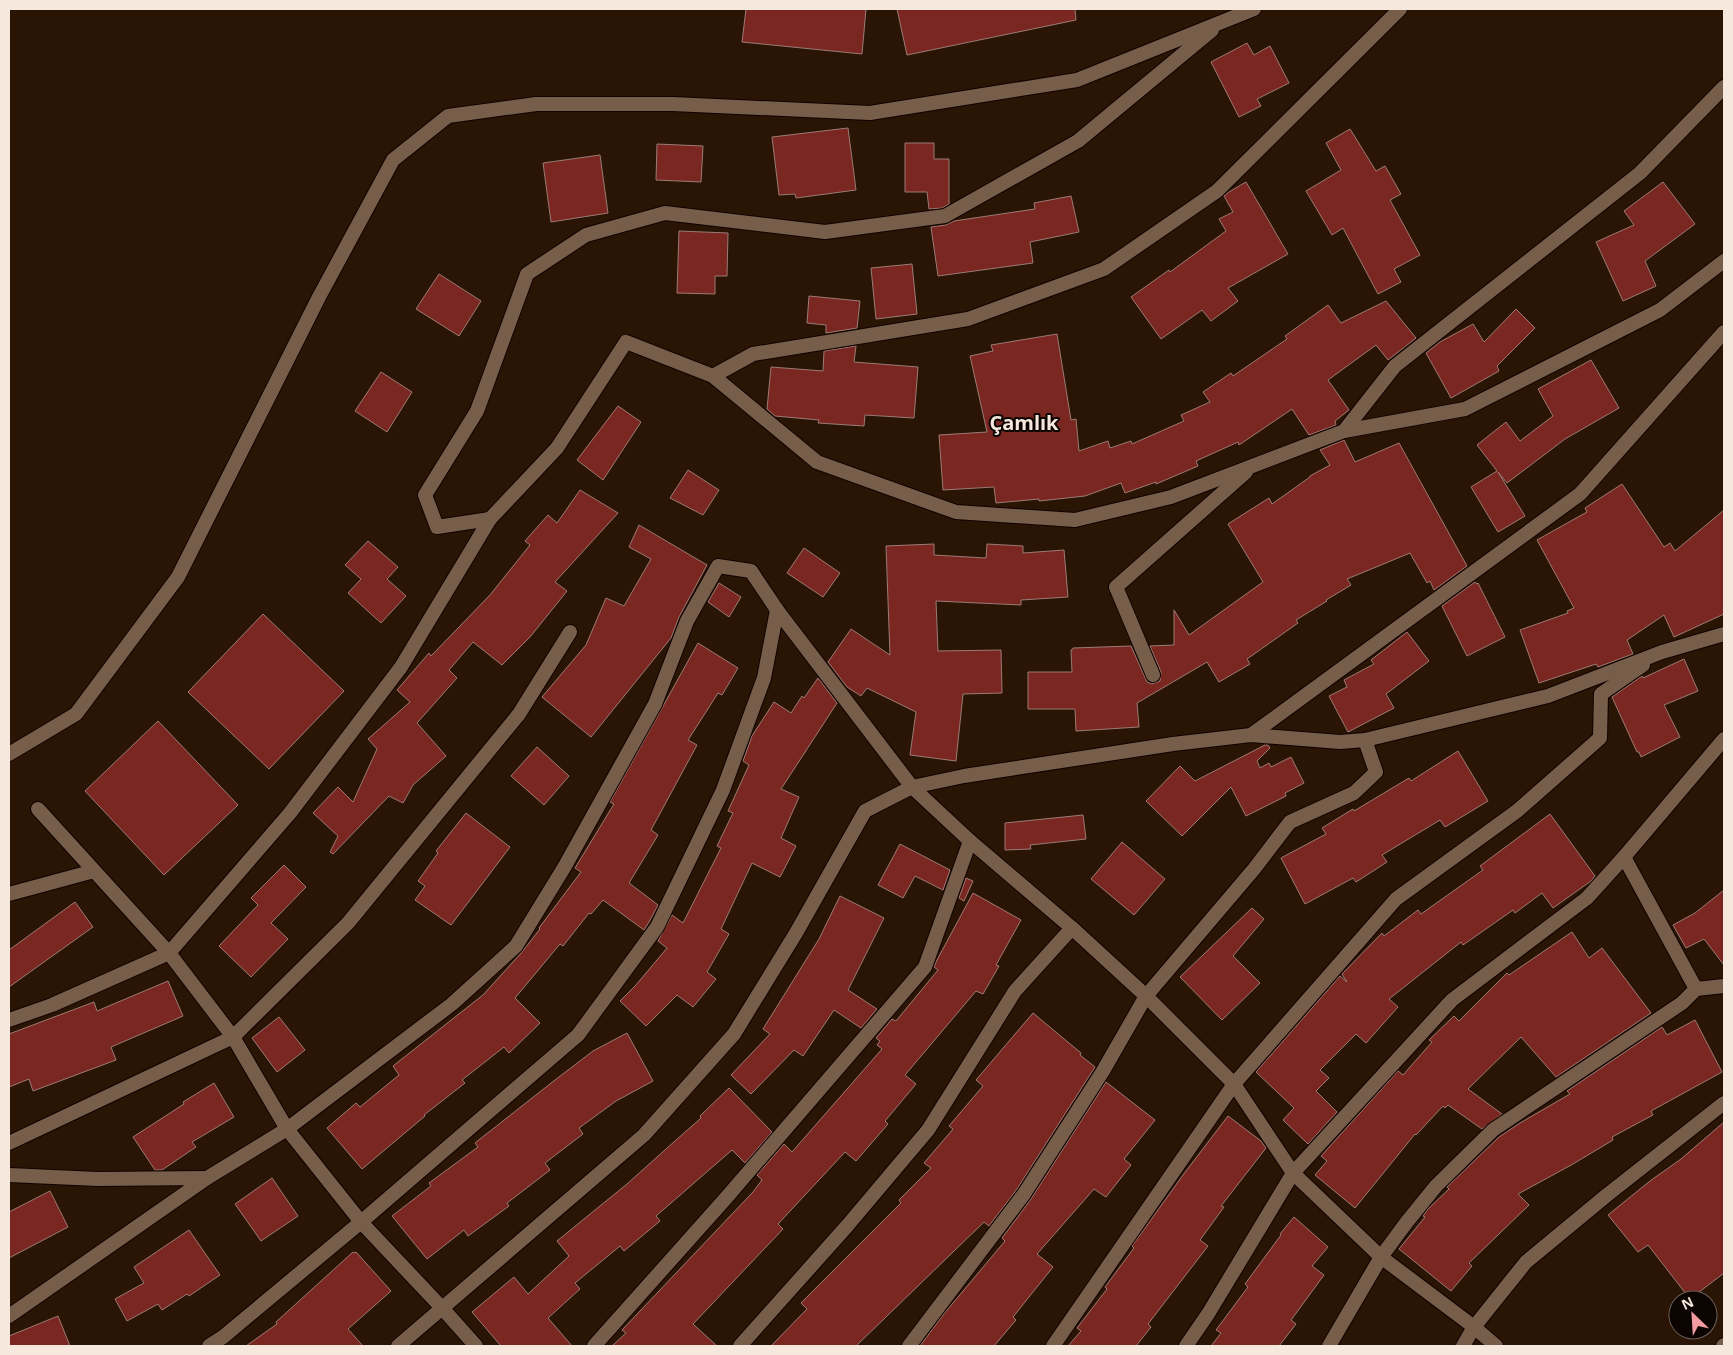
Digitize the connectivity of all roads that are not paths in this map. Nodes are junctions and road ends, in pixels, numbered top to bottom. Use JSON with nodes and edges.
{"nodes":[{"id":1,"x":1254,"y":9,"type":"edge"},
{"id":2,"x":1400,"y":9,"type":"edge"},
{"id":3,"x":1222,"y":22,"type":"junction"},
{"id":4,"x":1724,"y":87,"type":"edge"},
{"id":5,"x":1724,"y":261,"type":"edge"},
{"id":6,"x":1724,"y":332,"type":"edge"},
{"id":7,"x":713,"y":376,"type":"junction"},
{"id":8,"x":1344,"y":431,"type":"junction"},
{"id":9,"x":1254,"y":466,"type":"junction"},
{"id":10,"x":490,"y":519,"type":"junction"},
{"id":11,"x":776,"y":610,"type":"junction"},
{"id":12,"x":570,"y":632,"type":"dead end"},
{"id":13,"x":1724,"y":634,"type":"edge"},
{"id":14,"x":1662,"y":652,"type":"junction"},
{"id":15,"x":1154,"y":675,"type":"dead end"},
{"id":16,"x":1251,"y":735,"type":"junction"},
{"id":17,"x":1724,"y":739,"type":"edge"},
{"id":18,"x":1365,"y":740,"type":"junction"},
{"id":19,"x":9,"y":754,"type":"edge"},
{"id":20,"x":912,"y":787,"type":"junction"},
{"id":21,"x":38,"y":809,"type":"dead end"},
{"id":22,"x":970,"y":841,"type":"junction"},
{"id":23,"x":1624,"y":857,"type":"junction"},
{"id":24,"x":94,"y":871,"type":"junction"},
{"id":25,"x":9,"y":894,"type":"edge"},
{"id":26,"x":1072,"y":928,"type":"junction"},
{"id":27,"x":169,"y":954,"type":"junction"},
{"id":28,"x":1724,"y":986,"type":"edge"},
{"id":29,"x":1696,"y":989,"type":"junction"},
{"id":30,"x":1146,"y":996,"type":"junction"},
{"id":31,"x":9,"y":1020,"type":"edge"},
{"id":32,"x":233,"y":1037,"type":"junction"},
{"id":33,"x":1234,"y":1084,"type":"junction"},
{"id":34,"x":1724,"y":1103,"type":"edge"},
{"id":35,"x":287,"y":1129,"type":"junction"},
{"id":36,"x":9,"y":1143,"type":"edge"},
{"id":37,"x":1293,"y":1173,"type":"junction"},
{"id":38,"x":9,"y":1175,"type":"edge"},
{"id":39,"x":207,"y":1178,"type":"junction"},
{"id":40,"x":361,"y":1222,"type":"junction"},
{"id":41,"x":1381,"y":1257,"type":"junction"},
{"id":42,"x":443,"y":1309,"type":"junction"},
{"id":43,"x":9,"y":1316,"type":"edge"},
{"id":44,"x":1474,"y":1327,"type":"junction"},
{"id":45,"x":209,"y":1346,"type":"edge"},
{"id":46,"x":398,"y":1346,"type":"edge"},
{"id":47,"x":476,"y":1346,"type":"edge"},
{"id":48,"x":594,"y":1346,"type":"edge"},
{"id":49,"x":740,"y":1346,"type":"edge"},
{"id":50,"x":909,"y":1346,"type":"edge"},
{"id":51,"x":1054,"y":1346,"type":"edge"},
{"id":52,"x":1186,"y":1346,"type":"edge"},
{"id":53,"x":1329,"y":1346,"type":"edge"},
{"id":54,"x":1463,"y":1346,"type":"edge"},
{"id":55,"x":1496,"y":1346,"type":"edge"}],
"edges":[{"from":1,"to":3,"type":"street"},
{"from":2,"to":7,"type":"street"},
{"from":3,"to":10,"type":"street"},
{"from":3,"to":19,"type":"street"},
{"from":4,"to":8,"type":"street"},
{"from":5,"to":8,"type":"street"},
{"from":6,"to":16,"type":"street"},
{"from":7,"to":9,"type":"street"},
{"from":7,"to":10,"type":"street"},
{"from":8,"to":9,"type":"street"},
{"from":9,"to":15,"type":"street"},
{"from":10,"to":27,"type":"street"},
{"from":11,"to":20,"type":"street"},
{"from":11,"to":35,"type":"street"},
{"from":11,"to":40,"type":"street"},
{"from":12,"to":32,"type":"street"},
{"from":13,"to":14,"type":"street"},
{"from":14,"to":18,"type":"street"},
{"from":14,"to":33,"type":"street"},
{"from":16,"to":18,"type":"street"},
{"from":16,"to":20,"type":"street"},
{"from":17,"to":23,"type":"street"},
{"from":18,"to":30,"type":"street"},
{"from":20,"to":22,"type":"street"},
{"from":20,"to":42,"type":"street"},
{"from":21,"to":24,"type":"street"},
{"from":22,"to":26,"type":"street"},
{"from":22,"to":48,"type":"street"},
{"from":23,"to":29,"type":"street"},
{"from":23,"to":37,"type":"street"},
{"from":24,"to":25,"type":"street"},
{"from":24,"to":27,"type":"street"},
{"from":26,"to":30,"type":"street"},
{"from":26,"to":49,"type":"street"},
{"from":27,"to":31,"type":"street"},
{"from":27,"to":32,"type":"street"},
{"from":28,"to":29,"type":"street"},
{"from":29,"to":41,"type":"street"},
{"from":30,"to":33,"type":"street"},
{"from":30,"to":50,"type":"street"},
{"from":32,"to":35,"type":"street"},
{"from":32,"to":36,"type":"street"},
{"from":33,"to":37,"type":"street"},
{"from":33,"to":51,"type":"street"},
{"from":34,"to":44,"type":"street"},
{"from":35,"to":39,"type":"street"},
{"from":35,"to":40,"type":"street"},
{"from":37,"to":41,"type":"street"},
{"from":37,"to":52,"type":"street"},
{"from":38,"to":39,"type":"street"},
{"from":39,"to":43,"type":"street"},
{"from":40,"to":42,"type":"street"},
{"from":40,"to":45,"type":"street"},
{"from":41,"to":44,"type":"street"},
{"from":41,"to":53,"type":"street"},
{"from":42,"to":46,"type":"street"},
{"from":42,"to":47,"type":"street"},
{"from":44,"to":54,"type":"street"},
{"from":44,"to":55,"type":"street"}]}
